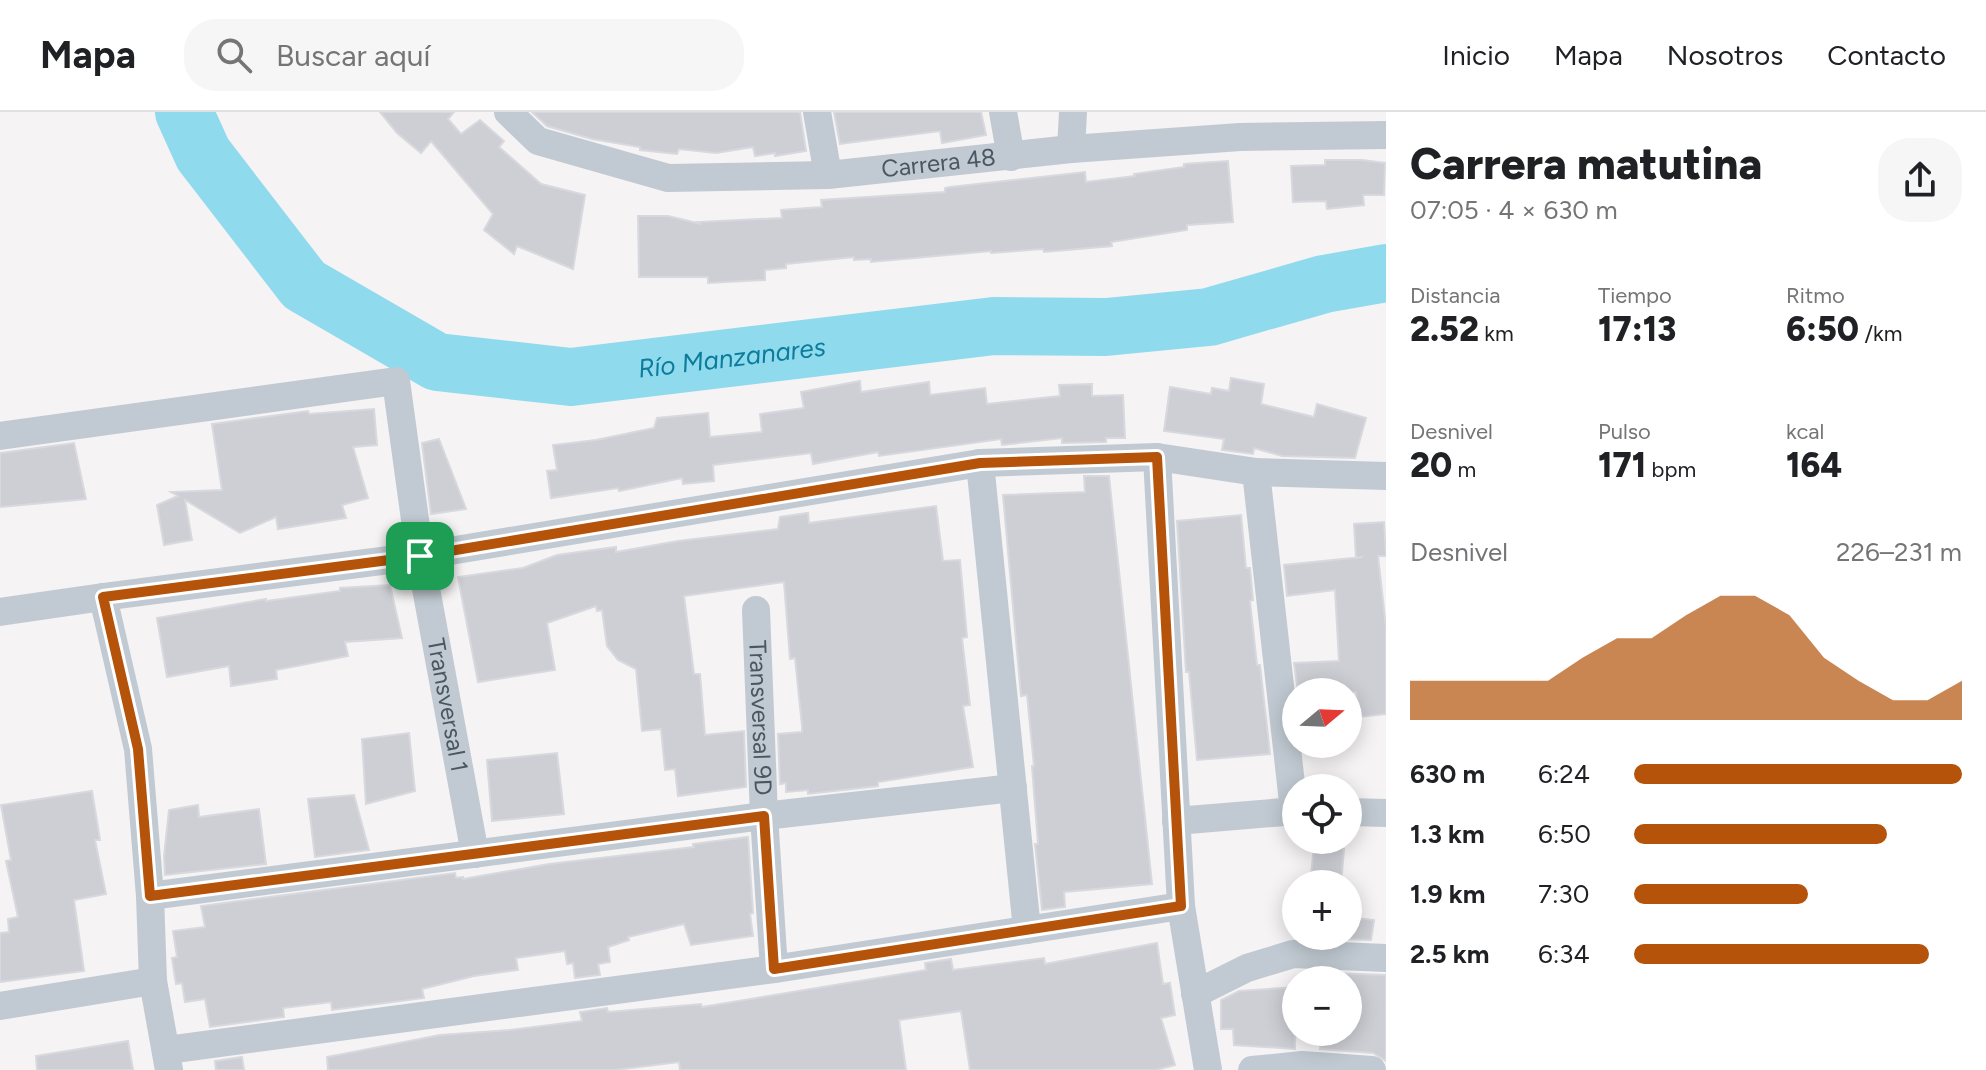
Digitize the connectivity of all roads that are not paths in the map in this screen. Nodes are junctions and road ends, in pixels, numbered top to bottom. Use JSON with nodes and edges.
{"nodes":[{"id":1,"x":508,"y":112,"type":"edge"},
{"id":2,"x":817,"y":112,"type":"edge"},
{"id":3,"x":1003,"y":112,"type":"edge"},
{"id":4,"x":1073,"y":112,"type":"edge"},
{"id":5,"x":1386,"y":135,"type":"edge"},
{"id":6,"x":1071,"y":149,"type":"junction"},
{"id":7,"x":1011,"y":157,"type":"junction"},
{"id":8,"x":828,"y":175,"type":"junction"},
{"id":9,"x":0,"y":436,"type":"edge"},
{"id":10,"x":1157,"y":457,"type":"junction"},
{"id":11,"x":980,"y":463,"type":"junction"},
{"id":12,"x":1256,"y":472,"type":"junction"},
{"id":13,"x":1386,"y":476,"type":"edge"},
{"id":14,"x":420,"y":556,"type":"junction"},
{"id":15,"x":103,"y":597,"type":"junction"},
{"id":16,"x":756,"y":610,"type":"dead end"},
{"id":17,"x":0,"y":612,"type":"edge"},
{"id":18,"x":1291,"y":774,"type":"edge"},
{"id":19,"x":1013,"y":788,"type":"junction"},
{"id":20,"x":1282,"y":812,"type":"edge"},
{"id":21,"x":1362,"y":812,"type":"edge"},
{"id":22,"x":1386,"y":813,"type":"edge"},
{"id":23,"x":764,"y":816,"type":"junction"},
{"id":24,"x":1176,"y":821,"type":"junction"},
{"id":25,"x":475,"y":854,"type":"junction"},
{"id":26,"x":150,"y":896,"type":"junction"},
{"id":27,"x":1181,"y":906,"type":"junction"},
{"id":28,"x":1027,"y":930,"type":"junction"},
{"id":29,"x":1386,"y":958,"type":"edge"},
{"id":30,"x":774,"y":969,"type":"junction"},
{"id":31,"x":153,"y":981,"type":"junction"},
{"id":32,"x":1195,"y":994,"type":"junction"},
{"id":33,"x":0,"y":1006,"type":"edge"},
{"id":34,"x":168,"y":1060,"type":"edge"},
{"id":35,"x":1208,"y":1070,"type":"edge"},
{"id":36,"x":1252,"y":1070,"type":"edge"},
{"id":37,"x":1372,"y":1070,"type":"edge"}],
"edges":[{"from":1,"to":8,"type":"street","name":"Carrera 48"},
{"from":2,"to":8,"type":"street"},
{"from":3,"to":7,"type":"street"},
{"from":4,"to":6,"type":"street"},
{"from":5,"to":6,"type":"street","name":"Carrera 48"},
{"from":6,"to":7,"type":"street","name":"Carrera 48"},
{"from":7,"to":8,"type":"street","name":"Carrera 48"},
{"from":9,"to":14,"type":"street","name":"Transversal 1"},
{"from":10,"to":11,"type":"street"},
{"from":10,"to":12,"type":"street"},
{"from":10,"to":24,"type":"street"},
{"from":11,"to":14,"type":"street"},
{"from":11,"to":19,"type":"street"},
{"from":12,"to":13,"type":"street"},
{"from":12,"to":18,"type":"street"},
{"from":14,"to":15,"type":"street"},
{"from":14,"to":25,"type":"street","name":"Transversal 1"},
{"from":15,"to":17,"type":"street"},
{"from":15,"to":26,"type":"street"},
{"from":16,"to":23,"type":"street","name":"Transversal 9D"},
{"from":19,"to":23,"type":"street"},
{"from":19,"to":28,"type":"street"},
{"from":20,"to":24,"type":"street"},
{"from":21,"to":22,"type":"street"},
{"from":23,"to":25,"type":"street"},
{"from":23,"to":30,"type":"street","name":"Transversal 9D"},
{"from":24,"to":27,"type":"street"},
{"from":25,"to":26,"type":"street"},
{"from":26,"to":31,"type":"street"},
{"from":27,"to":28,"type":"street"},
{"from":27,"to":32,"type":"street"},
{"from":28,"to":30,"type":"street"},
{"from":29,"to":32,"type":"street"},
{"from":30,"to":34,"type":"street"},
{"from":31,"to":33,"type":"street"},
{"from":31,"to":34,"type":"street"},
{"from":32,"to":35,"type":"street"},
{"from":36,"to":37,"type":"street"}]}
